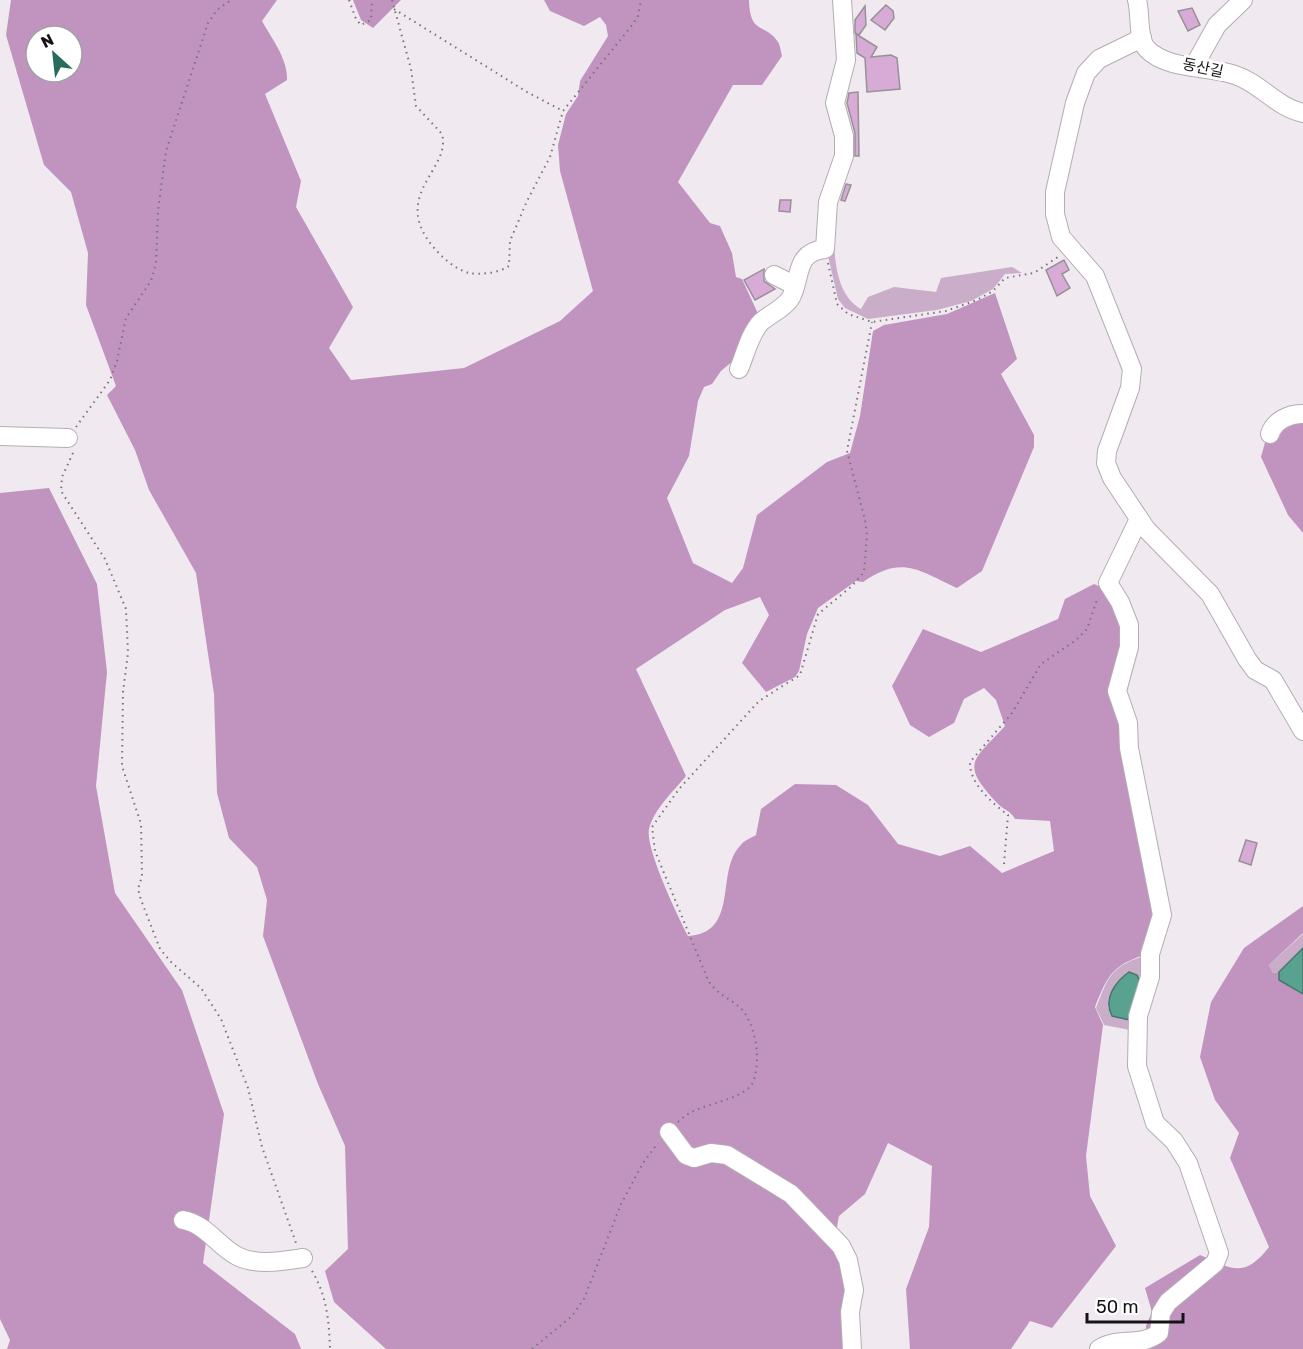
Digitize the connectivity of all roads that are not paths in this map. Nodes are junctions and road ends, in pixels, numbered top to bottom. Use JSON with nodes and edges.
{"nodes":[{"id":1,"x":842,"y":0,"type":"edge"},
{"id":2,"x":1137,"y":0,"type":"edge"},
{"id":3,"x":1243,"y":0,"type":"edge"},
{"id":4,"x":1142,"y":38,"type":"junction"},
{"id":5,"x":1194,"y":66,"type":"junction"},
{"id":6,"x":1303,"y":113,"type":"edge"},
{"id":7,"x":774,"y":274,"type":"dead end"},
{"id":8,"x":794,"y":285,"type":"junction"},
{"id":9,"x":739,"y":369,"type":"dead end"},
{"id":10,"x":1303,"y":414,"type":"edge"},
{"id":11,"x":1270,"y":434,"type":"dead end"},
{"id":12,"x":0,"y":436,"type":"edge"},
{"id":13,"x":68,"y":438,"type":"road end"},
{"id":14,"x":1139,"y":519,"type":"junction"},
{"id":15,"x":1303,"y":731,"type":"edge"},
{"id":16,"x":669,"y":1132,"type":"road end"},
{"id":17,"x":183,"y":1220,"type":"dead end"},
{"id":18,"x":303,"y":1258,"type":"road end"},
{"id":19,"x":852,"y":1349,"type":"edge"},
{"id":20,"x":1099,"y":1349,"type":"edge"}],
"edges":[{"from":1,"to":8,"type":"street"},
{"from":2,"to":4,"type":"street"},
{"from":3,"to":5,"type":"street"},
{"from":4,"to":5,"type":"street","name":"동산길"},
{"from":4,"to":14,"type":"street"},
{"from":5,"to":6,"type":"street","name":"동산길"},
{"from":7,"to":8,"type":"street"},
{"from":8,"to":9,"type":"street"},
{"from":10,"to":11,"type":"street"},
{"from":12,"to":13,"type":"street"},
{"from":14,"to":15,"type":"street"},
{"from":14,"to":20,"type":"street"},
{"from":16,"to":19,"type":"street"},
{"from":17,"to":18,"type":"street"}]}
